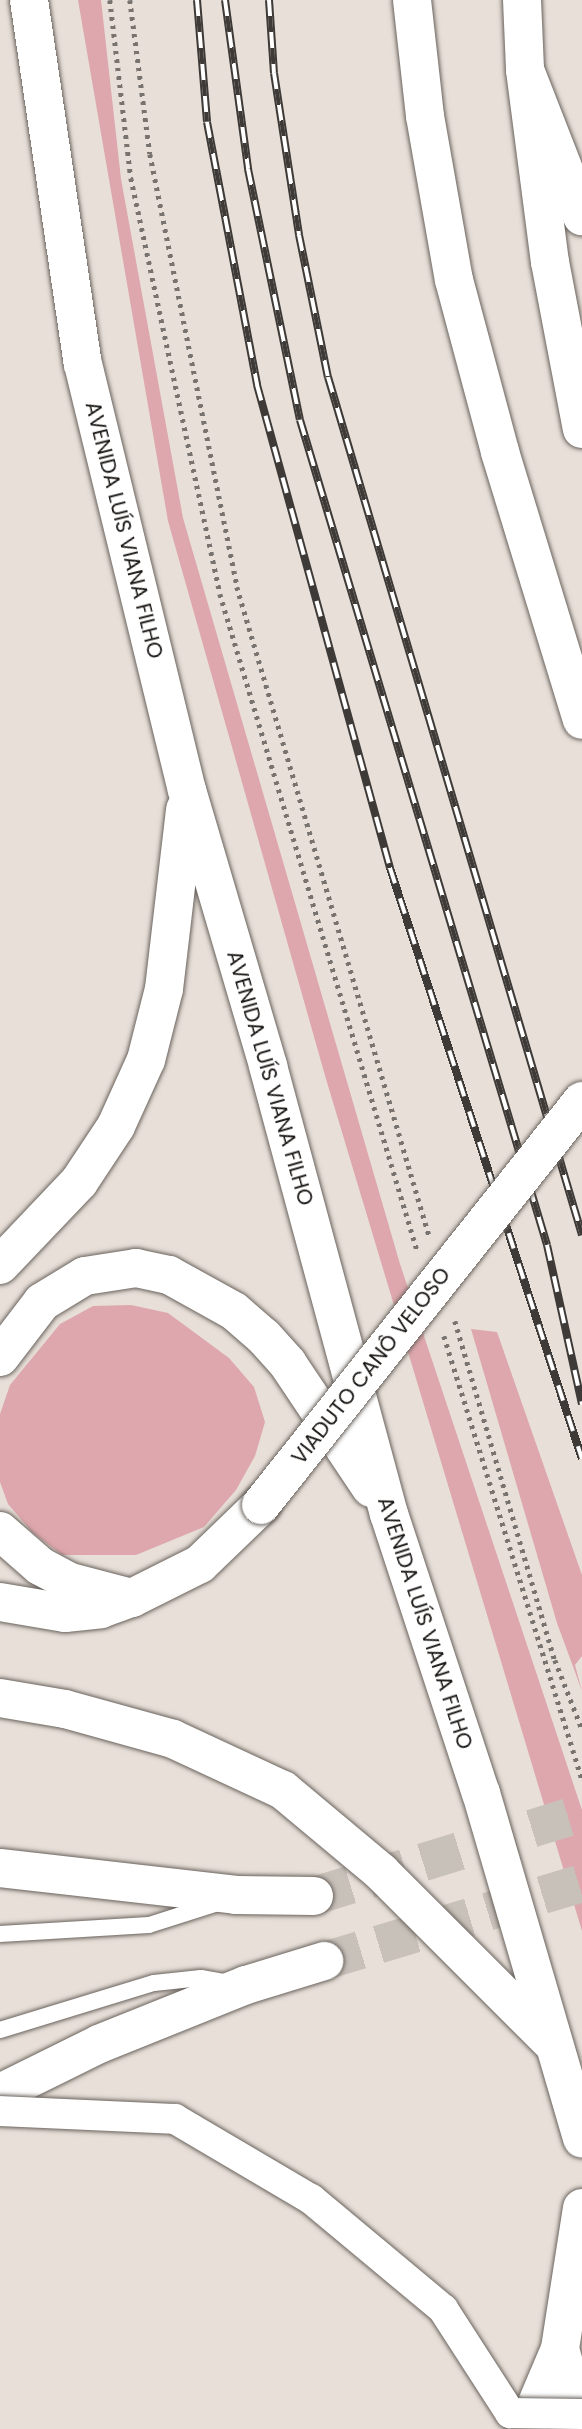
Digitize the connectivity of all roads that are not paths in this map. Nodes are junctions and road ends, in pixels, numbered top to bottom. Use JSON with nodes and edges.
{"nodes":[{"id":1,"x":29,"y":0,"type":"edge"},
{"id":2,"x":412,"y":0,"type":"edge"},
{"id":3,"x":522,"y":0,"type":"edge"},
{"id":4,"x":525,"y":70,"type":"junction"},
{"id":5,"x":582,"y":216,"type":"edge"},
{"id":6,"x":582,"y":429,"type":"edge"},
{"id":7,"x":582,"y":720,"type":"edge"},
{"id":8,"x":187,"y":790,"type":"junction"},
{"id":9,"x":582,"y":1101,"type":"edge"},
{"id":10,"x":0,"y":1265,"type":"edge"},
{"id":11,"x":0,"y":1357,"type":"edge"},
{"id":12,"x":389,"y":1514,"type":"junction"},
{"id":13,"x":0,"y":1531,"type":"edge"},
{"id":14,"x":132,"y":1598,"type":"junction"},
{"id":15,"x":0,"y":1602,"type":"edge"},
{"id":16,"x":0,"y":1698,"type":"edge"},
{"id":17,"x":0,"y":1868,"type":"edge"},
{"id":18,"x":236,"y":1895,"type":"junction"},
{"id":19,"x":314,"y":1896,"type":"tunnel mouth"},
{"id":20,"x":0,"y":1934,"type":"edge"},
{"id":21,"x":324,"y":1961,"type":"tunnel mouth"},
{"id":22,"x":246,"y":1985,"type":"junction"},
{"id":23,"x":0,"y":2030,"type":"edge"},
{"id":24,"x":554,"y":2045,"type":"junction"},
{"id":25,"x":0,"y":2094,"type":"edge"},
{"id":26,"x":0,"y":2111,"type":"edge"},
{"id":27,"x":582,"y":2139,"type":"edge"},
{"id":28,"x":582,"y":2208,"type":"edge"},
{"id":29,"x":560,"y":2349,"type":"junction"},
{"id":30,"x":582,"y":2414,"type":"edge"},
{"id":31,"x":582,"y":2427,"type":"edge"},
{"id":32,"x":526,"y":2429,"type":"edge"}],
"edges":[{"from":1,"to":8,"type":"main road","name":"AVENIDA LUÍS VIANA FILHO"},
{"from":2,"to":7,"type":"main road"},
{"from":3,"to":4,"type":"main road"},
{"from":4,"to":5,"type":"main road"},
{"from":4,"to":6,"type":"main road"},
{"from":8,"to":10,"type":"main road"},
{"from":8,"to":12,"type":"main road","name":"AVENIDA LUÍS VIANA FILHO"},
{"from":9,"to":14,"type":"main road","name":"VIADUTO CANÔ VELOSO","bridge":true},
{"from":11,"to":12,"type":"main road"},
{"from":12,"to":24,"type":"main road","name":"AVENIDA LUÍS VIANA FILHO"},
{"from":13,"to":14,"type":"main road"},
{"from":14,"to":15,"type":"main road","name":"VIADUTO CANÔ VELOSO"},
{"from":16,"to":24,"type":"main road"},
{"from":17,"to":18,"type":"main road"},
{"from":18,"to":19,"type":"main road"},
{"from":18,"to":20,"type":"lane"},
{"from":21,"to":22,"type":"main road"},
{"from":22,"to":23,"type":"lane"},
{"from":22,"to":25,"type":"main road"},
{"from":24,"to":27,"type":"main road","name":"AVENIDA LUÍS VIANA FILHO"},
{"from":26,"to":30,"type":"street","bridge":true},
{"from":28,"to":29,"type":"main road"},
{"from":29,"to":31,"type":"main road"},
{"from":29,"to":32,"type":"main road"}]}
